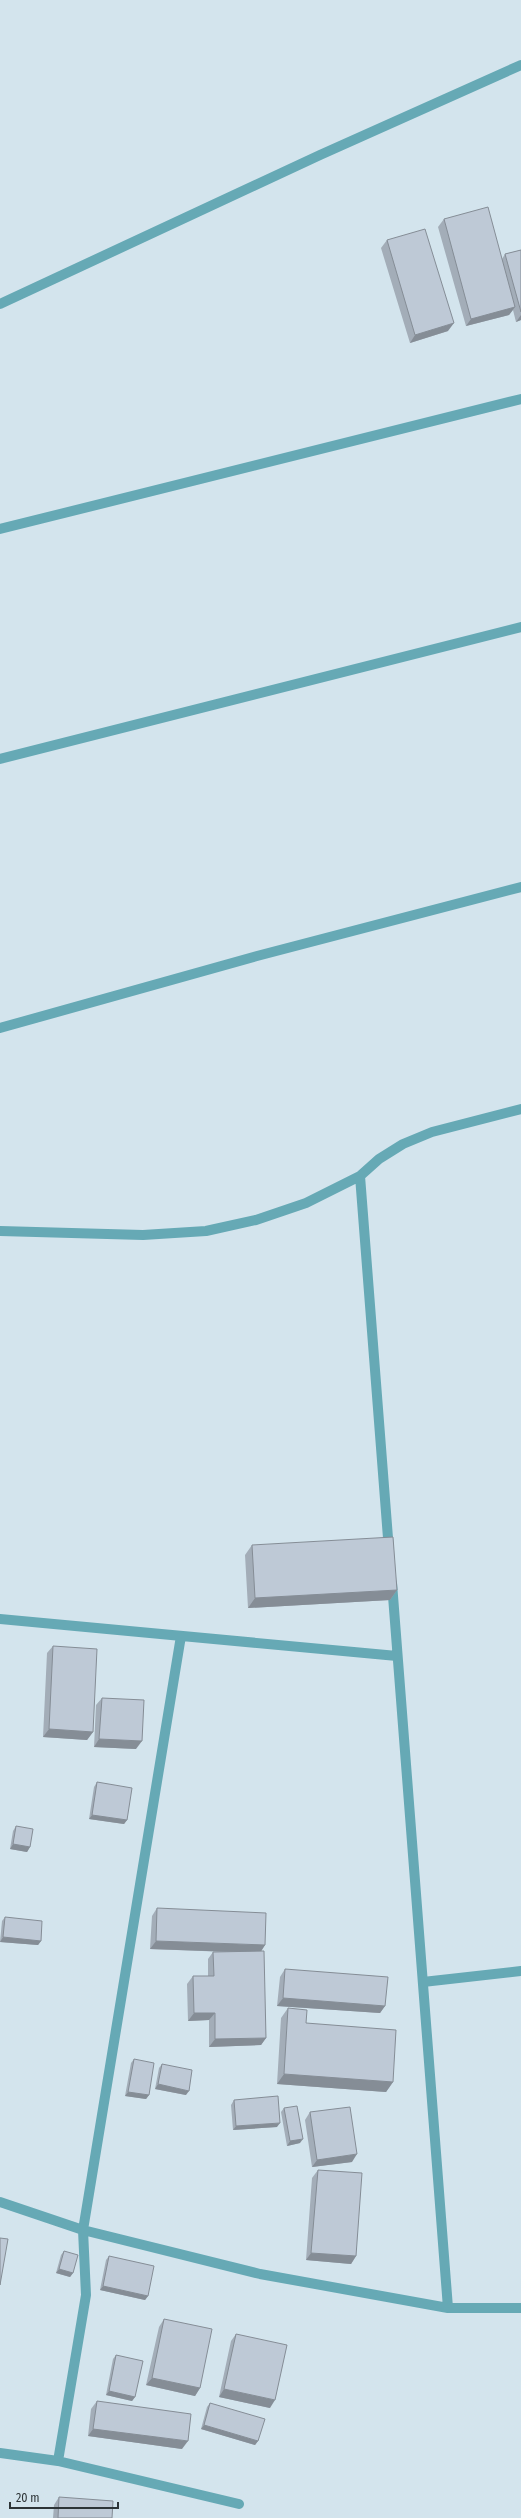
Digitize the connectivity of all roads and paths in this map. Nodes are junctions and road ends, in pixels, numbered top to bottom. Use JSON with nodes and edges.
{"nodes":[{"id":1,"x":521,"y":65,"type":"edge"},
{"id":2,"x":0,"y":304,"type":"edge"},
{"id":3,"x":521,"y":399,"type":"edge"},
{"id":4,"x":0,"y":529,"type":"edge"},
{"id":5,"x":521,"y":627,"type":"edge"},
{"id":6,"x":0,"y":759,"type":"edge"},
{"id":7,"x":521,"y":886,"type":"edge"},
{"id":8,"x":0,"y":1028,"type":"edge"},
{"id":9,"x":521,"y":1109,"type":"edge"},
{"id":10,"x":360,"y":1176,"type":"junction"},
{"id":11,"x":0,"y":1231,"type":"edge"},
{"id":12,"x":0,"y":1620,"type":"edge"},
{"id":13,"x":181,"y":1636,"type":"junction"},
{"id":14,"x":397,"y":1656,"type":"junction"},
{"id":15,"x":521,"y":1971,"type":"edge"},
{"id":16,"x":422,"y":1982,"type":"junction"},
{"id":17,"x":0,"y":2202,"type":"edge"},
{"id":18,"x":83,"y":2230,"type":"junction"},
{"id":19,"x":448,"y":2308,"type":"junction"},
{"id":20,"x":521,"y":2308,"type":"edge"},
{"id":21,"x":0,"y":2453,"type":"edge"},
{"id":22,"x":58,"y":2461,"type":"junction"},
{"id":23,"x":239,"y":2504,"type":"dead end"}],
"edges":[{"from":1,"to":2,"type":"street"},
{"from":3,"to":4,"type":"street"},
{"from":5,"to":6,"type":"street"},
{"from":7,"to":8,"type":"street"},
{"from":9,"to":10,"type":"street"},
{"from":10,"to":11,"type":"street"},
{"from":10,"to":14,"type":"street"},
{"from":12,"to":13,"type":"street"},
{"from":13,"to":14,"type":"street"},
{"from":13,"to":18,"type":"street"},
{"from":14,"to":16,"type":"street"},
{"from":15,"to":16,"type":"street"},
{"from":16,"to":19,"type":"street"},
{"from":17,"to":18,"type":"street"},
{"from":18,"to":19,"type":"street"},
{"from":18,"to":22,"type":"street"},
{"from":19,"to":20,"type":"street"},
{"from":21,"to":22,"type":"street"},
{"from":22,"to":23,"type":"street"}]}
